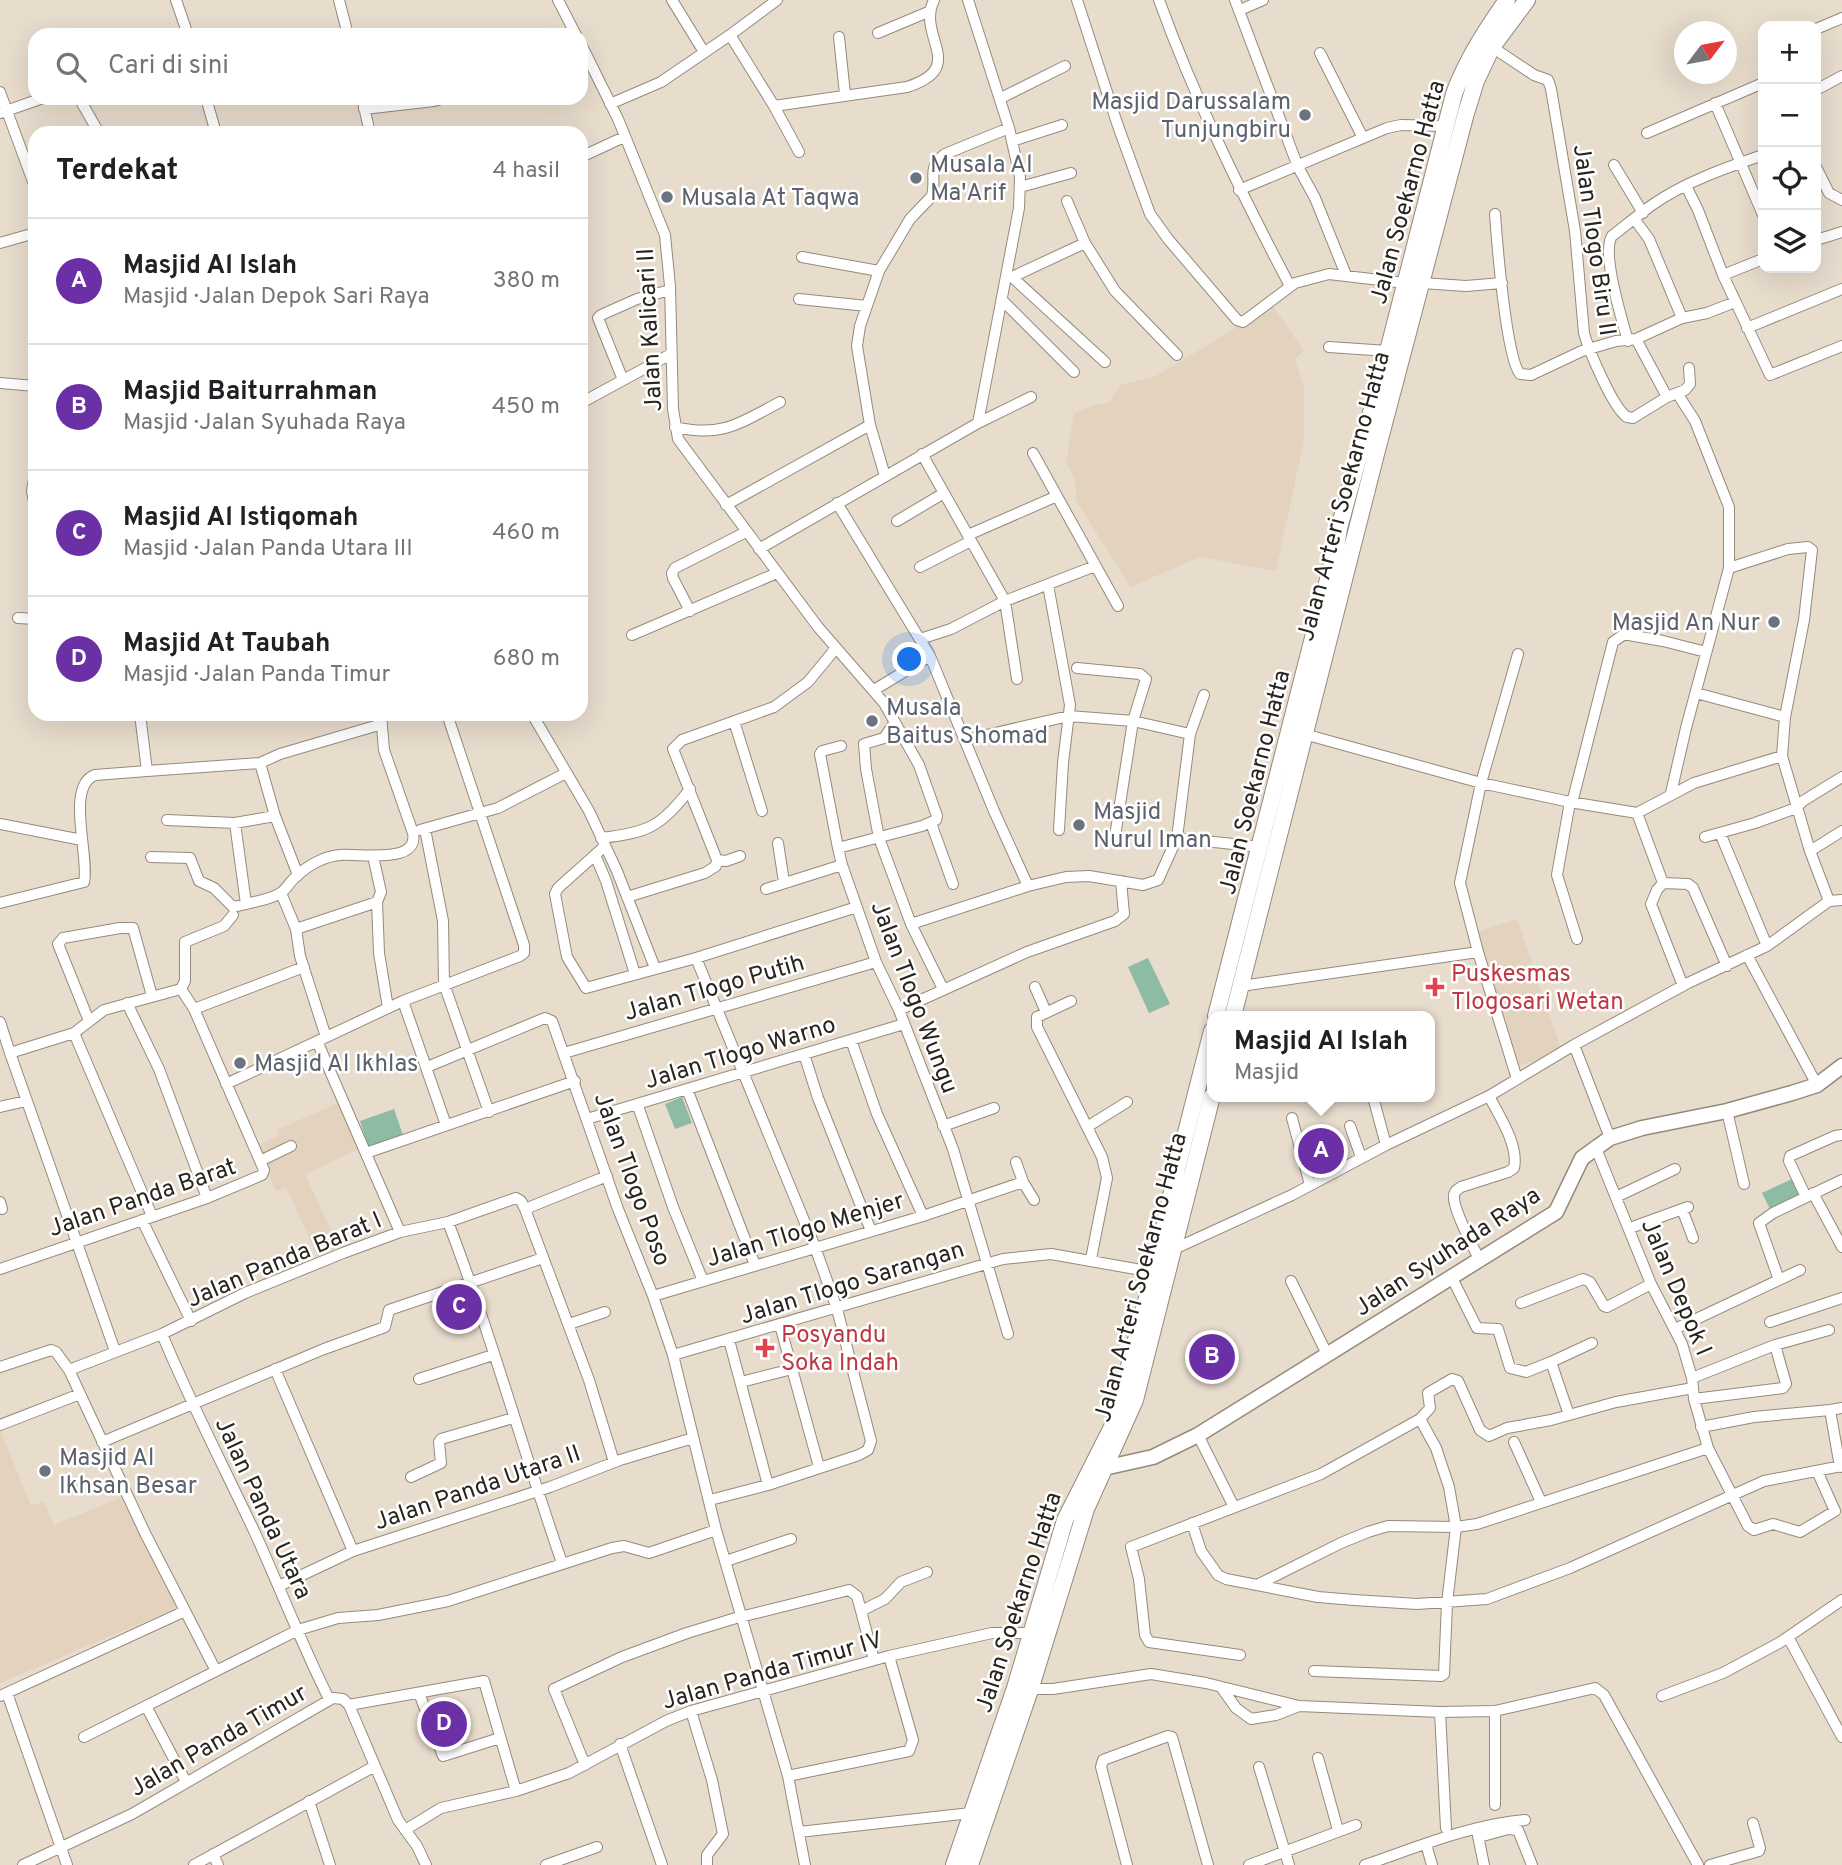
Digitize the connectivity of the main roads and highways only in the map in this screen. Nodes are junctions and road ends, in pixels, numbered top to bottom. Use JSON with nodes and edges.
{"nodes":[{"id":1,"x":1507,"y":0,"type":"edge"},
{"id":2,"x":1527,"y":0,"type":"edge"},
{"id":3,"x":1414,"y":283,"type":"junction"},
{"id":4,"x":1368,"y":451,"type":"junction"},
{"id":5,"x":1268,"y":848,"type":"junction"},
{"id":6,"x":1218,"y":1011,"type":"edge"},
{"id":7,"x":1234,"y":1011,"type":"edge"},
{"id":8,"x":1207,"y":1054,"type":"edge"},
{"id":9,"x":1212,"y":1102,"type":"edge"},
{"id":10,"x":1160,"y":1273,"type":"junction"},
{"id":11,"x":1038,"y":1634,"type":"junction"},
{"id":12,"x":1022,"y":1689,"type":"junction"},
{"id":13,"x":954,"y":1865,"type":"edge"},
{"id":14,"x":970,"y":1865,"type":"edge"}],
"edges":[{"from":1,"to":3,"type":"main road","name":"Jalan Soekarno Hatta"},
{"from":2,"to":3,"type":"main road","name":"Jalan Arteri Soekarno Hatta"},
{"from":3,"to":4,"type":"main road","name":"Jalan Arteri Soekarno Hatta"},
{"from":3,"to":4,"type":"main road","name":"Jalan Soekarno Hatta"},
{"from":4,"to":5,"type":"main road","name":"Jalan Arteri Soekarno Hatta"},
{"from":4,"to":5,"type":"main road","name":"Jalan Soekarno Hatta"},
{"from":5,"to":6,"type":"main road","name":"Jalan Soekarno Hatta"},
{"from":5,"to":7,"type":"main road","name":"Jalan Arteri Soekarno Hatta"},
{"from":8,"to":10,"type":"main road","name":"Jalan Soekarno Hatta"},
{"from":9,"to":10,"type":"main road","name":"Jalan Arteri Soekarno Hatta"},
{"from":10,"to":11,"type":"main road","name":"Jalan Soekarno Hatta"},
{"from":10,"to":11,"type":"main road","name":"Jalan Arteri Soekarno Hatta"},
{"from":11,"to":12,"type":"main road","name":"Jalan Arteri Soekarno Hatta"},
{"from":12,"to":13,"type":"main road","name":"Jalan Soekarno Hatta"},
{"from":12,"to":14,"type":"main road","name":"Jalan Arteri Soekarno Hatta"}]}
